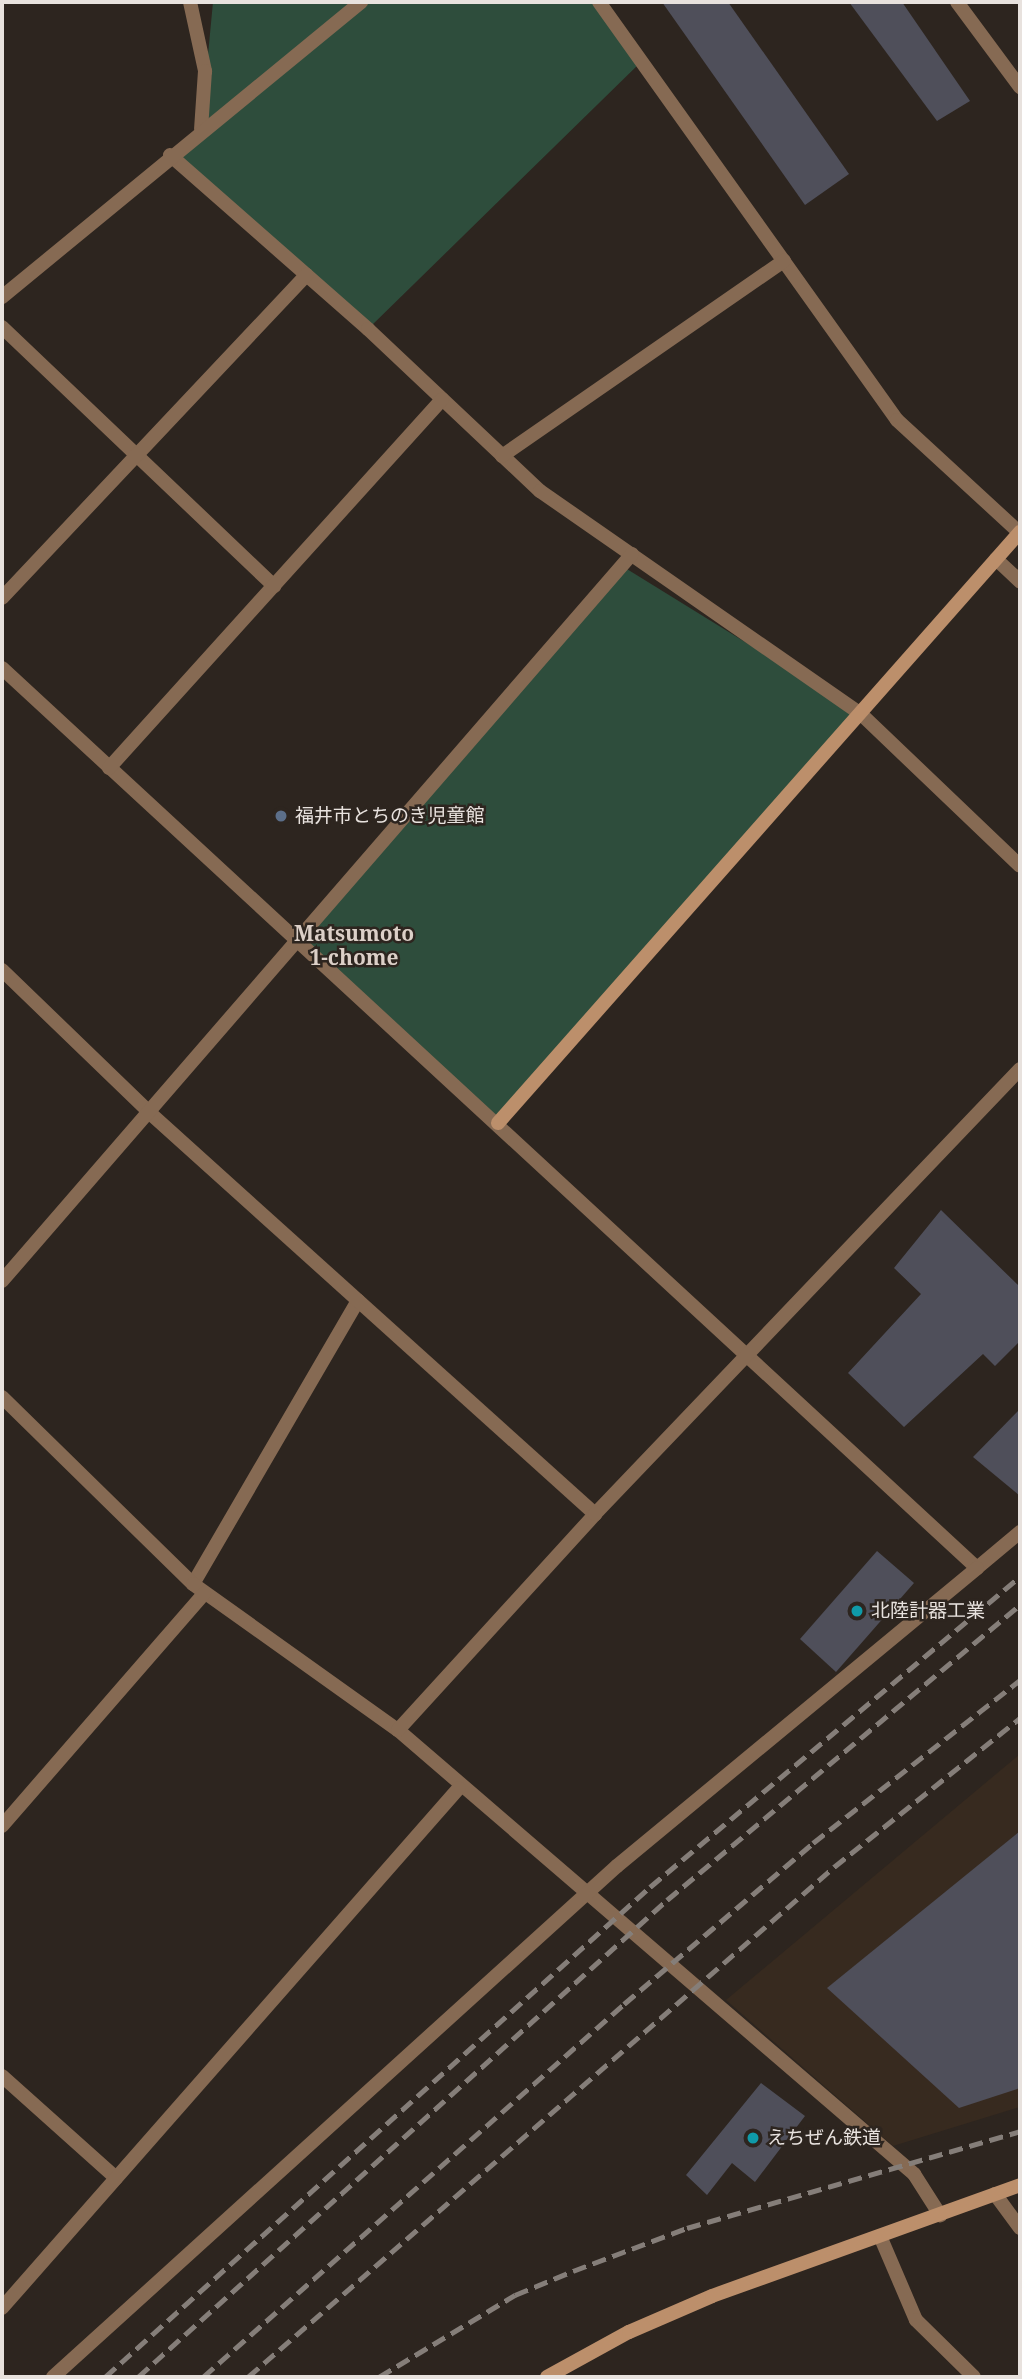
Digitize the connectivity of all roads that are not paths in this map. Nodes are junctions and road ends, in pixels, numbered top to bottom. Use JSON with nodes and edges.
{"nodes":[{"id":1,"x":190,"y":2,"type":"edge"},
{"id":2,"x":361,"y":2,"type":"edge"},
{"id":3,"x":599,"y":2,"type":"edge"},
{"id":4,"x":957,"y":2,"type":"edge"},
{"id":5,"x":1020,"y":87,"type":"edge"},
{"id":6,"x":201,"y":129,"type":"junction"},
{"id":7,"x":170,"y":155,"type":"junction"},
{"id":8,"x":784,"y":261,"type":"junction"},
{"id":9,"x":306,"y":275,"type":"junction"},
{"id":10,"x":2,"y":297,"type":"edge"},
{"id":11,"x":2,"y":327,"type":"edge"},
{"id":12,"x":442,"y":399,"type":"junction"},
{"id":13,"x":502,"y":456,"type":"junction"},
{"id":14,"x":135,"y":457,"type":"junction"},
{"id":15,"x":1020,"y":533,"type":"edge"},
{"id":16,"x":632,"y":554,"type":"junction"},
{"id":17,"x":996,"y":559,"type":"junction"},
{"id":18,"x":1020,"y":581,"type":"edge"},
{"id":19,"x":274,"y":586,"type":"junction"},
{"id":20,"x":2,"y":598,"type":"edge"},
{"id":21,"x":2,"y":668,"type":"edge"},
{"id":22,"x":860,"y":713,"type":"junction"},
{"id":23,"x":109,"y":768,"type":"junction"},
{"id":24,"x":1020,"y":866,"type":"edge"},
{"id":25,"x":293,"y":940,"type":"junction"},
{"id":26,"x":2,"y":970,"type":"edge"},
{"id":27,"x":1020,"y":1069,"type":"edge"},
{"id":28,"x":151,"y":1114,"type":"junction"},
{"id":29,"x":498,"y":1123,"type":"junction"},
{"id":30,"x":2,"y":1281,"type":"edge"},
{"id":31,"x":358,"y":1300,"type":"junction"},
{"id":32,"x":750,"y":1355,"type":"junction"},
{"id":33,"x":2,"y":1397,"type":"edge"},
{"id":34,"x":595,"y":1514,"type":"junction"},
{"id":35,"x":1020,"y":1532,"type":"edge"},
{"id":36,"x":977,"y":1568,"type":"junction"},
{"id":37,"x":199,"y":1589,"type":"junction"},
{"id":38,"x":398,"y":1730,"type":"junction"},
{"id":39,"x":459,"y":1788,"type":"junction"},
{"id":40,"x":2,"y":1826,"type":"edge"},
{"id":41,"x":586,"y":1895,"type":"junction"},
{"id":42,"x":2,"y":2076,"type":"edge"},
{"id":43,"x":116,"y":2178,"type":"junction"},
{"id":44,"x":1020,"y":2185,"type":"edge"},
{"id":45,"x":995,"y":2194,"type":"junction"},
{"id":46,"x":940,"y":2215,"type":"junction"},
{"id":47,"x":1020,"y":2228,"type":"edge"},
{"id":48,"x":880,"y":2236,"type":"junction"},
{"id":49,"x":2,"y":2308,"type":"edge"},
{"id":50,"x":53,"y":2377,"type":"edge"},
{"id":51,"x":547,"y":2377,"type":"edge"},
{"id":52,"x":974,"y":2377,"type":"edge"}],
"edges":[{"from":1,"to":6,"type":"street"},
{"from":2,"to":6,"type":"street"},
{"from":3,"to":8,"type":"street"},
{"from":4,"to":5,"type":"street"},
{"from":6,"to":7,"type":"street"},
{"from":7,"to":9,"type":"street"},
{"from":7,"to":10,"type":"street"},
{"from":8,"to":13,"type":"street"},
{"from":8,"to":15,"type":"street"},
{"from":9,"to":12,"type":"street"},
{"from":9,"to":14,"type":"street"},
{"from":11,"to":14,"type":"street"},
{"from":12,"to":13,"type":"street"},
{"from":12,"to":19,"type":"street"},
{"from":13,"to":16,"type":"street"},
{"from":14,"to":19,"type":"street"},
{"from":14,"to":20,"type":"street"},
{"from":15,"to":17,"type":"street"},
{"from":16,"to":22,"type":"street"},
{"from":16,"to":25,"type":"street"},
{"from":17,"to":18,"type":"street"},
{"from":17,"to":22,"type":"street"},
{"from":19,"to":23,"type":"street"},
{"from":21,"to":23,"type":"street"},
{"from":22,"to":24,"type":"street"},
{"from":22,"to":29,"type":"street"},
{"from":23,"to":25,"type":"street"},
{"from":25,"to":28,"type":"street"},
{"from":25,"to":29,"type":"street"},
{"from":26,"to":28,"type":"street"},
{"from":27,"to":32,"type":"street"},
{"from":28,"to":30,"type":"street"},
{"from":28,"to":31,"type":"street"},
{"from":29,"to":32,"type":"street"},
{"from":31,"to":34,"type":"street"},
{"from":31,"to":37,"type":"street"},
{"from":32,"to":34,"type":"street"},
{"from":32,"to":36,"type":"street"},
{"from":33,"to":37,"type":"street"},
{"from":34,"to":38,"type":"street"},
{"from":35,"to":36,"type":"street"},
{"from":36,"to":41,"type":"street"},
{"from":37,"to":38,"type":"street"},
{"from":37,"to":40,"type":"street"},
{"from":38,"to":39,"type":"street"},
{"from":39,"to":41,"type":"street"},
{"from":39,"to":43,"type":"street"},
{"from":41,"to":46,"type":"street"},
{"from":41,"to":50,"type":"street"},
{"from":42,"to":43,"type":"street"},
{"from":43,"to":49,"type":"street"},
{"from":44,"to":45,"type":"street"},
{"from":45,"to":46,"type":"street"},
{"from":45,"to":47,"type":"street"},
{"from":46,"to":48,"type":"street"},
{"from":48,"to":51,"type":"street"},
{"from":48,"to":52,"type":"street"}]}
